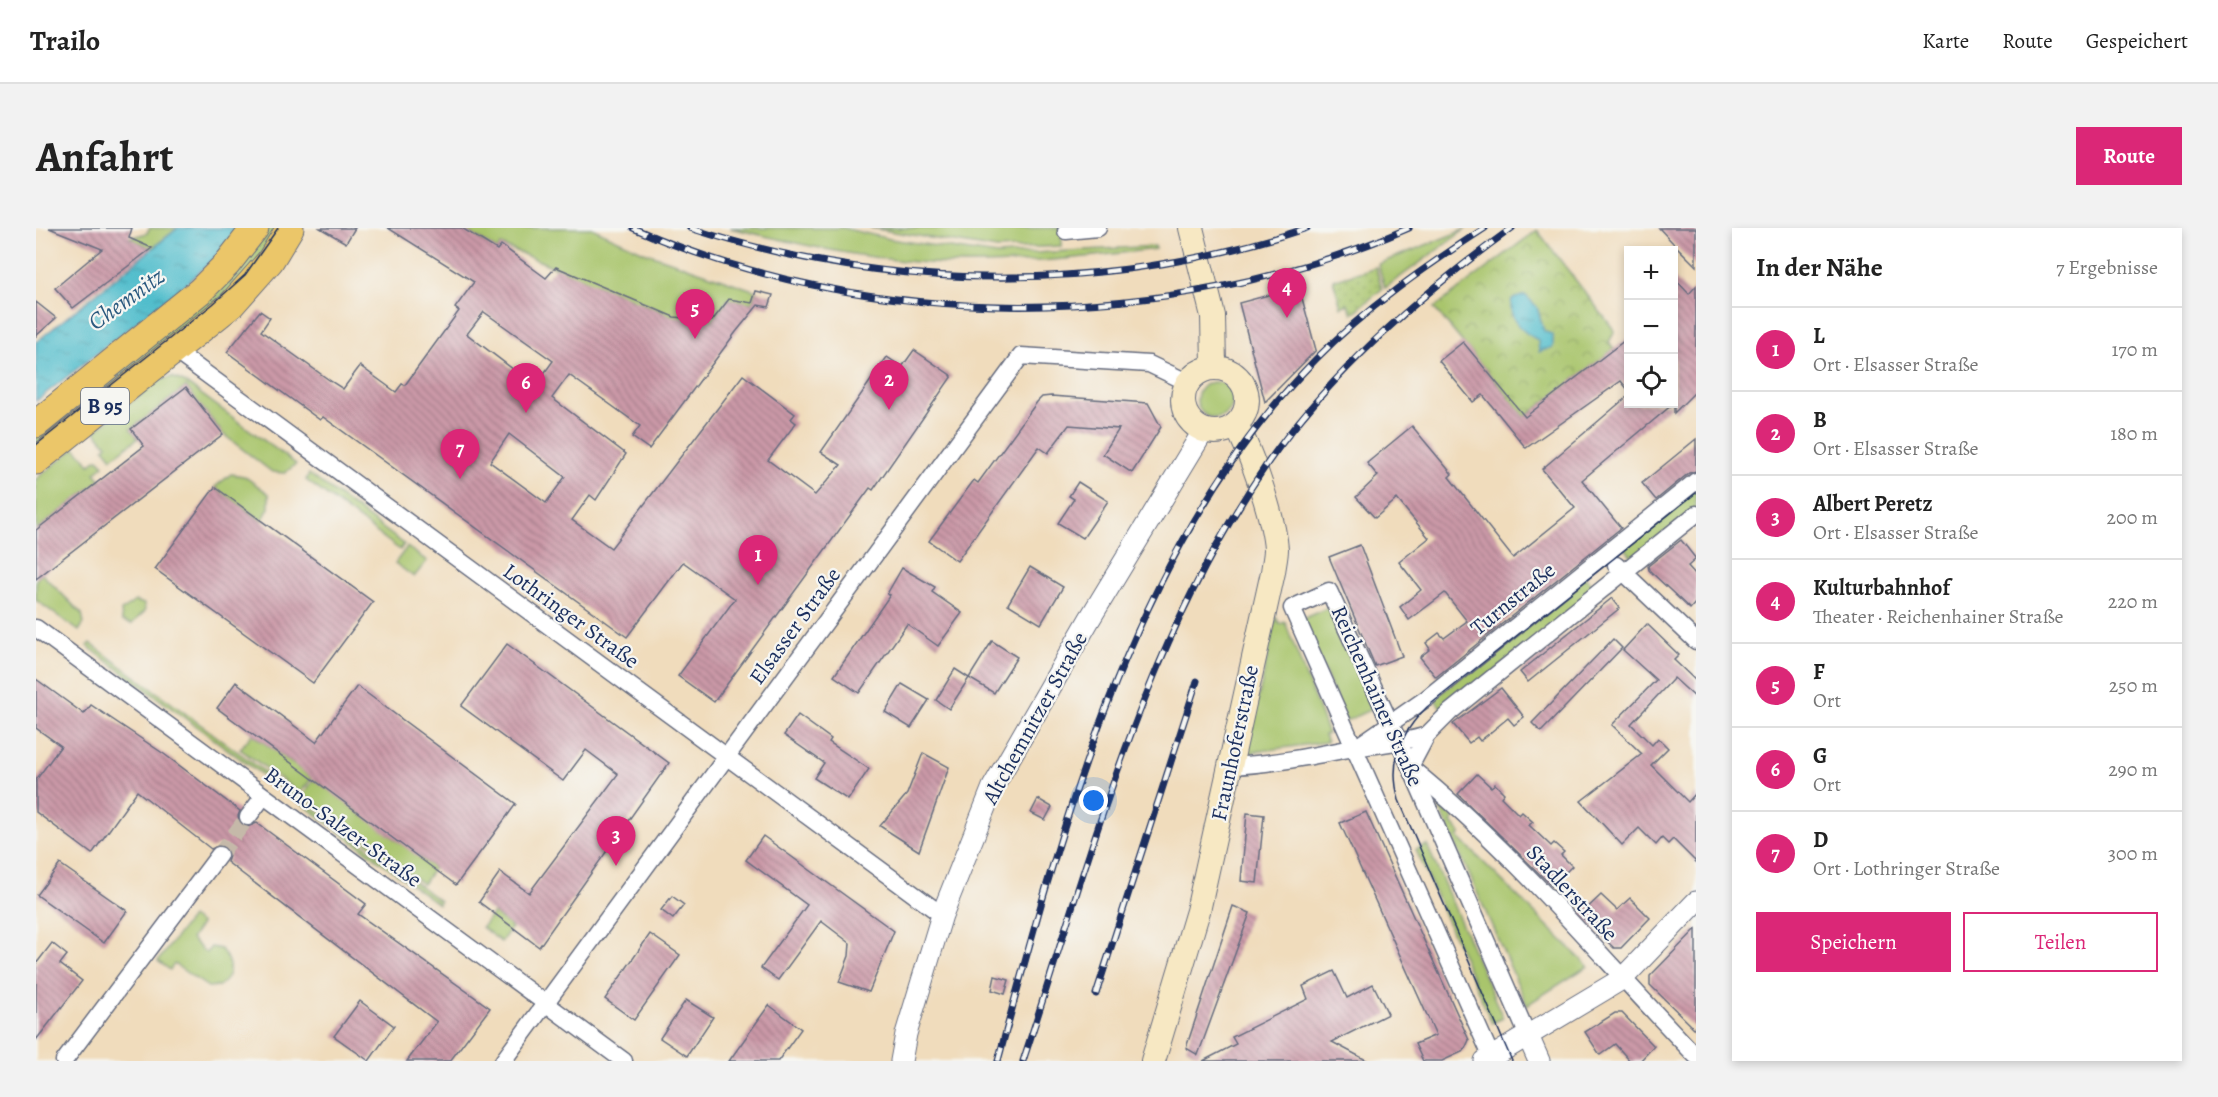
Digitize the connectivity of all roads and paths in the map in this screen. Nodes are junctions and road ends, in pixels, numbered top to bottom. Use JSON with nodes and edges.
{"nodes":[{"id":1,"x":255,"y":228,"type":"edge"},
{"id":2,"x":290,"y":228,"type":"edge"},
{"id":3,"x":1098,"y":228,"type":"edge"},
{"id":4,"x":1191,"y":228,"type":"edge"},
{"id":5,"x":1066,"y":231,"type":"dead end"},
{"id":6,"x":175,"y":351,"type":"junction"},
{"id":7,"x":1214,"y":367,"type":"junction"},
{"id":8,"x":1187,"y":382,"type":"junction"},
{"id":9,"x":36,"y":424,"type":"edge"},
{"id":10,"x":1236,"y":425,"type":"junction"},
{"id":11,"x":1204,"y":430,"type":"junction"},
{"id":12,"x":36,"y":461,"type":"edge"},
{"id":13,"x":1696,"y":481,"type":"edge"},
{"id":14,"x":1696,"y":514,"type":"edge"},
{"id":15,"x":1606,"y":554,"type":"junction"},
{"id":16,"x":1624,"y":572,"type":"junction"},
{"id":17,"x":36,"y":628,"type":"edge"},
{"id":18,"x":1696,"y":641,"type":"edge"},
{"id":19,"x":1391,"y":725,"type":"junction"},
{"id":20,"x":1427,"y":735,"type":"junction"},
{"id":21,"x":1400,"y":744,"type":"junction"},
{"id":22,"x":1355,"y":748,"type":"junction"},
{"id":23,"x":726,"y":757,"type":"junction"},
{"id":24,"x":1230,"y":766,"type":"junction"},
{"id":25,"x":1410,"y":767,"type":"junction"},
{"id":26,"x":263,"y":797,"type":"junction"},
{"id":27,"x":248,"y":817,"type":"tunnel mouth"},
{"id":28,"x":219,"y":855,"type":"tunnel mouth"},
{"id":29,"x":1696,"y":902,"type":"edge"},
{"id":30,"x":942,"y":915,"type":"junction"},
{"id":31,"x":1622,"y":979,"type":"junction"},
{"id":32,"x":545,"y":1004,"type":"junction"},
{"id":33,"x":1528,"y":1036,"type":"junction"},
{"id":34,"x":1696,"y":1056,"type":"edge"},
{"id":35,"x":1490,"y":1060,"type":"edge"},
{"id":36,"x":64,"y":1061,"type":"edge"},
{"id":37,"x":504,"y":1061,"type":"edge"},
{"id":38,"x":624,"y":1061,"type":"edge"},
{"id":39,"x":901,"y":1061,"type":"edge"},
{"id":40,"x":1153,"y":1061,"type":"edge"},
{"id":41,"x":1539,"y":1061,"type":"edge"}],
"edges":[{"from":1,"to":9,"type":"main road","number":"B 95"},
{"from":2,"to":6,"type":"main road","number":"B 95"},
{"from":3,"to":5,"type":"street"},
{"from":4,"to":7,"type":"main road"},
{"from":6,"to":12,"type":"main road","number":"B 95"},
{"from":6,"to":23,"type":"street","name":"Lothringer Straße"},
{"from":7,"to":8,"type":"main road"},
{"from":7,"to":10,"type":"main road"},
{"from":8,"to":11,"type":"main road"},
{"from":8,"to":23,"type":"street","name":"Elsasser Straße"},
{"from":10,"to":11,"type":"main road"},
{"from":10,"to":24,"type":"main road","name":"Fraunhoferstraße"},
{"from":11,"to":30,"type":"street","name":"Altchemnitzer Straße"},
{"from":13,"to":15,"type":"street","name":"Turnstraße"},
{"from":14,"to":16,"type":"street","name":"Turnstraße"},
{"from":15,"to":16,"type":"street"},
{"from":15,"to":19,"type":"street","name":"Turnstraße"},
{"from":16,"to":18,"type":"street"},
{"from":16,"to":20,"type":"street","name":"Turnstraße"},
{"from":17,"to":26,"type":"street","name":"Bruno-Salzer-Straße"},
{"from":19,"to":21,"type":"street","name":"Reichenhainer Straße"},
{"from":19,"to":22,"type":"street","name":"Turnstraße"},
{"from":19,"to":22,"type":"street","name":"Reichenhainer Straße"},
{"from":20,"to":21,"type":"street","name":"Turnstraße"},
{"from":20,"to":25,"type":"street","name":"Turnstraße"},
{"from":21,"to":22,"type":"street","name":"Turnstraße"},
{"from":21,"to":25,"type":"street","name":"Reichenhainer Straße"},
{"from":22,"to":24,"type":"street","name":"Turnstraße"},
{"from":22,"to":35,"type":"street","name":"Reichenhainer Straße"},
{"from":23,"to":30,"type":"street","name":"Lothringer Straße"},
{"from":23,"to":32,"type":"street","name":"Elsasser Straße"},
{"from":24,"to":40,"type":"main road","name":"Fraunhoferstraße"},
{"from":25,"to":31,"type":"street","name":"Stadlerstraße"},
{"from":25,"to":33,"type":"street","name":"Reichenhainer Straße"},
{"from":26,"to":27,"type":"street"},
{"from":26,"to":32,"type":"street","name":"Bruno-Salzer-Straße"},
{"from":28,"to":36,"type":"street"},
{"from":29,"to":31,"type":"street"},
{"from":30,"to":39,"type":"street","name":"Altchemnitzer Straße"},
{"from":31,"to":33,"type":"street"},
{"from":31,"to":34,"type":"street","name":"Stadlerstraße"},
{"from":32,"to":37,"type":"street","name":"Elsasser Straße"},
{"from":32,"to":38,"type":"street","name":"Bruno-Salzer-Straße"},
{"from":33,"to":35,"type":"street"},
{"from":33,"to":41,"type":"street","name":"Reichenhainer Straße"}]}
